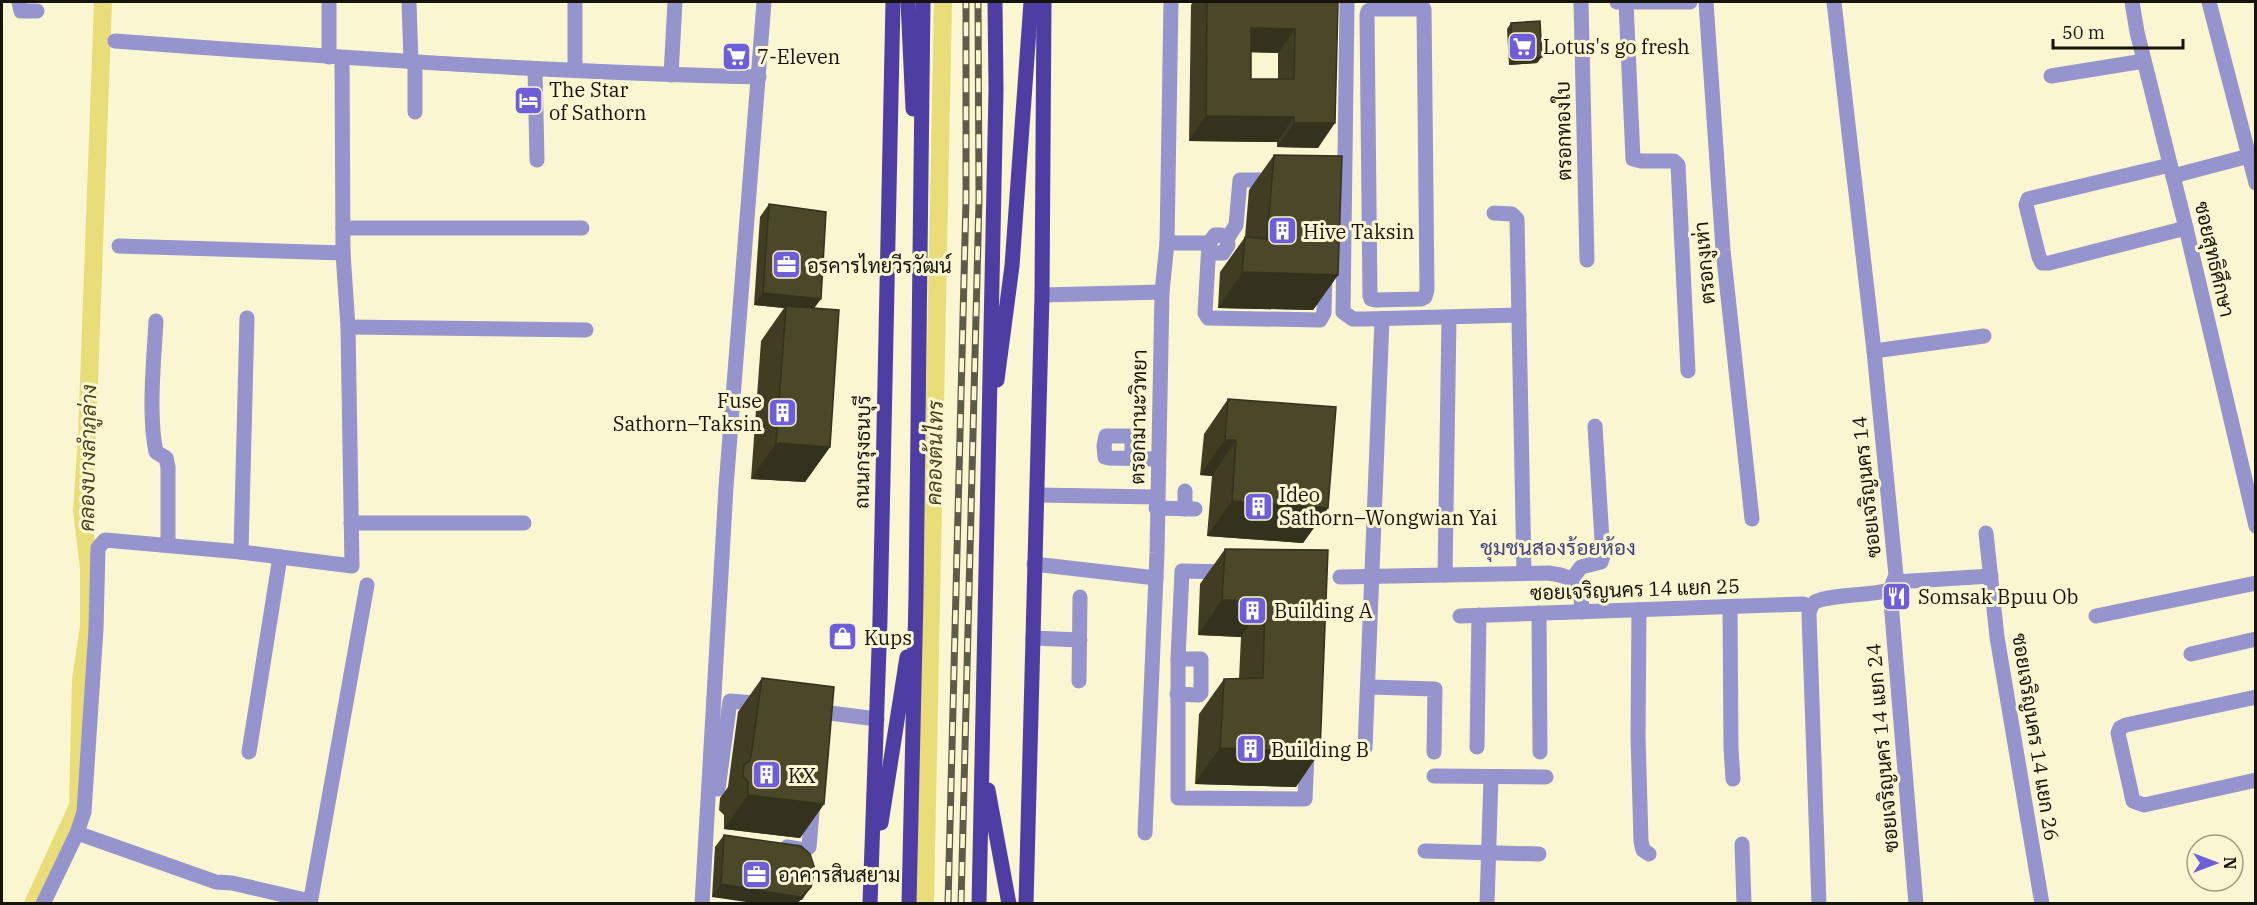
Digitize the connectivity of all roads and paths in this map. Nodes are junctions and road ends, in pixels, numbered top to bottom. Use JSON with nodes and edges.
{"nodes":[{"id":1,"x":19,"y":2,"type":"edge"},
{"id":2,"x":328,"y":2,"type":"edge"},
{"id":3,"x":409,"y":2,"type":"edge"},
{"id":4,"x":575,"y":2,"type":"edge"},
{"id":5,"x":675,"y":2,"type":"edge"},
{"id":6,"x":764,"y":2,"type":"edge"},
{"id":7,"x":892,"y":2,"type":"edge"},
{"id":8,"x":908,"y":2,"type":"edge"},
{"id":9,"x":923,"y":2,"type":"edge"},
{"id":10,"x":994,"y":2,"type":"edge"},
{"id":11,"x":1031,"y":2,"type":"edge"},
{"id":12,"x":1044,"y":2,"type":"edge"},
{"id":13,"x":1171,"y":2,"type":"edge"},
{"id":14,"x":1347,"y":2,"type":"edge"},
{"id":15,"x":1581,"y":2,"type":"edge"},
{"id":16,"x":1621,"y":2,"type":"edge"},
{"id":17,"x":1678,"y":2,"type":"edge"},
{"id":18,"x":1690,"y":2,"type":"edge"},
{"id":19,"x":1706,"y":2,"type":"edge"},
{"id":20,"x":1834,"y":2,"type":"edge"},
{"id":21,"x":2132,"y":2,"type":"edge"},
{"id":22,"x":2209,"y":2,"type":"edge"},
{"id":23,"x":1424,"y":5,"type":"edge"},
{"id":24,"x":37,"y":11,"type":"dead end"},
{"id":25,"x":115,"y":41,"type":"dead end"},
{"id":26,"x":336,"y":58,"type":"junction"},
{"id":27,"x":2144,"y":61,"type":"junction"},
{"id":28,"x":413,"y":62,"type":"junction"},
{"id":29,"x":535,"y":69,"type":"junction"},
{"id":30,"x":575,"y":70,"type":"junction"},
{"id":31,"x":671,"y":75,"type":"junction"},
{"id":32,"x":2051,"y":76,"type":"dead end"},
{"id":33,"x":759,"y":77,"type":"junction"},
{"id":34,"x":415,"y":112,"type":"dead end"},
{"id":35,"x":2249,"y":156,"type":"junction"},
{"id":36,"x":537,"y":160,"type":"dead end"},
{"id":37,"x":2172,"y":170,"type":"junction"},
{"id":38,"x":1287,"y":180,"type":"edge"},
{"id":39,"x":2256,"y":183,"type":"edge"},
{"id":40,"x":921,"y":198,"type":"junction"},
{"id":41,"x":1494,"y":213,"type":"dead end"},
{"id":42,"x":343,"y":228,"type":"junction"},
{"id":43,"x":582,"y":228,"type":"dead end"},
{"id":44,"x":2186,"y":228,"type":"junction"},
{"id":45,"x":1167,"y":243,"type":"junction"},
{"id":46,"x":119,"y":246,"type":"dead end"},
{"id":47,"x":1210,"y":246,"type":"junction"},
{"id":48,"x":343,"y":253,"type":"junction"},
{"id":49,"x":1325,"y":258,"type":"edge"},
{"id":50,"x":1587,"y":260,"type":"dead end"},
{"id":51,"x":1162,"y":292,"type":"junction"},
{"id":52,"x":1042,"y":295,"type":"junction"},
{"id":53,"x":1519,"y":315,"type":"junction"},
{"id":54,"x":247,"y":318,"type":"dead end"},
{"id":55,"x":1449,"y":318,"type":"junction"},
{"id":56,"x":1382,"y":319,"type":"junction"},
{"id":57,"x":156,"y":321,"type":"dead end"},
{"id":58,"x":348,"y":327,"type":"junction"},
{"id":59,"x":586,"y":330,"type":"dead end"},
{"id":60,"x":1984,"y":336,"type":"dead end"},
{"id":61,"x":1874,"y":351,"type":"junction"},
{"id":62,"x":1688,"y":371,"type":"dead end"},
{"id":63,"x":1595,"y":426,"type":"dead end"},
{"id":64,"x":988,"y":436,"type":"junction"},
{"id":65,"x":1132,"y":458,"type":"dead end"},
{"id":66,"x":1157,"y":459,"type":"junction"},
{"id":67,"x":1185,"y":491,"type":"dead end"},
{"id":68,"x":1037,"y":495,"type":"junction"},
{"id":69,"x":1157,"y":502,"type":"junction"},
{"id":70,"x":1752,"y":519,"type":"dead end"},
{"id":71,"x":351,"y":523,"type":"junction"},
{"id":72,"x":524,"y":523,"type":"dead end"},
{"id":73,"x":2256,"y":526,"type":"edge"},
{"id":74,"x":1986,"y":533,"type":"dead end"},
{"id":75,"x":168,"y":545,"type":"junction"},
{"id":76,"x":241,"y":552,"type":"junction"},
{"id":77,"x":280,"y":556,"type":"junction"},
{"id":78,"x":1034,"y":564,"type":"junction"},
{"id":79,"x":1241,"y":573,"type":"edge"},
{"id":80,"x":1524,"y":573,"type":"junction"},
{"id":81,"x":1445,"y":575,"type":"junction"},
{"id":82,"x":1374,"y":576,"type":"junction"},
{"id":83,"x":1991,"y":576,"type":"junction"},
{"id":84,"x":1340,"y":577,"type":"dead end"},
{"id":85,"x":1156,"y":578,"type":"junction"},
{"id":86,"x":1572,"y":579,"type":"junction"},
{"id":87,"x":2256,"y":583,"type":"edge"},
{"id":88,"x":367,"y":585,"type":"dead end"},
{"id":89,"x":1892,"y":586,"type":"junction"},
{"id":90,"x":916,"y":596,"type":"junction"},
{"id":91,"x":1080,"y":597,"type":"dead end"},
{"id":92,"x":1730,"y":606,"type":"junction"},
{"id":93,"x":1810,"y":607,"type":"junction"},
{"id":94,"x":1639,"y":610,"type":"junction"},
{"id":95,"x":1582,"y":612,"type":"junction"},
{"id":96,"x":1539,"y":613,"type":"junction"},
{"id":97,"x":1479,"y":615,"type":"junction"},
{"id":98,"x":1460,"y":616,"type":"dead end"},
{"id":99,"x":2096,"y":616,"type":"dead end"},
{"id":100,"x":1033,"y":638,"type":"junction"},
{"id":101,"x":2256,"y":639,"type":"edge"},
{"id":102,"x":1080,"y":640,"type":"junction"},
{"id":103,"x":2191,"y":654,"type":"dead end"},
{"id":104,"x":1178,"y":659,"type":"junction"},
{"id":105,"x":1152,"y":676,"type":"junction"},
{"id":106,"x":1178,"y":676,"type":"junction"},
{"id":107,"x":1079,"y":681,"type":"dead end"},
{"id":108,"x":1369,"y":687,"type":"junction"},
{"id":109,"x":1177,"y":694,"type":"junction"},
{"id":110,"x":2256,"y":697,"type":"edge"},
{"id":111,"x":777,"y":706,"type":"edge"},
{"id":112,"x":799,"y":709,"type":"edge"},
{"id":113,"x":877,"y":719,"type":"junction"},
{"id":114,"x":1307,"y":740,"type":"edge"},
{"id":115,"x":1477,"y":747,"type":"dead end"},
{"id":116,"x":1365,"y":748,"type":"dead end"},
{"id":117,"x":249,"y":752,"type":"dead end"},
{"id":118,"x":1434,"y":752,"type":"dead end"},
{"id":119,"x":1540,"y":753,"type":"dead end"},
{"id":120,"x":982,"y":761,"type":"junction"},
{"id":121,"x":1434,"y":776,"type":"dead end"},
{"id":122,"x":1491,"y":777,"type":"junction"},
{"id":123,"x":1546,"y":777,"type":"dead end"},
{"id":124,"x":1733,"y":779,"type":"dead end"},
{"id":125,"x":2256,"y":780,"type":"edge"},
{"id":126,"x":814,"y":789,"type":"edge"},
{"id":127,"x":77,"y":833,"type":"junction"},
{"id":128,"x":1145,"y":833,"type":"dead end"},
{"id":129,"x":718,"y":838,"type":"dead end"},
{"id":130,"x":1742,"y":844,"type":"dead end"},
{"id":131,"x":773,"y":845,"type":"edge"},
{"id":132,"x":1425,"y":851,"type":"dead end"},
{"id":133,"x":1489,"y":852,"type":"junction"},
{"id":134,"x":1539,"y":854,"type":"dead end"},
{"id":135,"x":1649,"y":854,"type":"dead end"},
{"id":136,"x":870,"y":896,"type":"edge"},
{"id":137,"x":310,"y":902,"type":"edge"},
{"id":138,"x":43,"y":903,"type":"edge"},
{"id":139,"x":702,"y":903,"type":"edge"},
{"id":140,"x":909,"y":903,"type":"edge"},
{"id":141,"x":979,"y":903,"type":"edge"},
{"id":142,"x":1009,"y":903,"type":"edge"},
{"id":143,"x":1026,"y":903,"type":"edge"},
{"id":144,"x":1487,"y":903,"type":"edge"},
{"id":145,"x":1744,"y":903,"type":"edge"},
{"id":146,"x":1819,"y":903,"type":"edge"},
{"id":147,"x":1916,"y":903,"type":"edge"},
{"id":148,"x":2042,"y":903,"type":"edge"}],
"edges":[{"from":1,"to":24,"type":"street"},
{"from":2,"to":26,"type":"street"},
{"from":3,"to":28,"type":"street"},
{"from":4,"to":30,"type":"street"},
{"from":5,"to":31,"type":"street"},
{"from":6,"to":33,"type":"street"},
{"from":7,"to":113,"type":"main road","name":"ถนนกรุงธนบุรี"},
{"from":8,"to":40,"type":"main road"},
{"from":9,"to":40,"type":"main road"},
{"from":10,"to":64,"type":"main road"},
{"from":11,"to":64,"type":"main road"},
{"from":12,"to":52,"type":"main road"},
{"from":13,"to":45,"type":"street","name":"ตรอกมานะวิทยา"},
{"from":14,"to":56,"type":"street"},
{"from":15,"to":50,"type":"street","name":"ตรอกทองใบ"},
{"from":16,"to":17,"type":"street"},
{"from":16,"to":62,"type":"street"},
{"from":17,"to":18,"type":"street"},
{"from":19,"to":70,"type":"street","name":"ตรอกงูเห่า"},
{"from":20,"to":61,"type":"street","name":"ซอยเจริญนคร 14"},
{"from":21,"to":27,"type":"street","name":"ซอยสุทธิศึกษา"},
{"from":22,"to":35,"type":"street"},
{"from":23,"to":23,"type":"street"},
{"from":25,"to":26,"type":"street"},
{"from":26,"to":28,"type":"street"},
{"from":26,"to":42,"type":"street"},
{"from":27,"to":32,"type":"street"},
{"from":27,"to":37,"type":"street","name":"ซอยสุทธิศึกษา"},
{"from":28,"to":29,"type":"street"},
{"from":28,"to":34,"type":"street"},
{"from":29,"to":30,"type":"street"},
{"from":29,"to":36,"type":"street"},
{"from":30,"to":31,"type":"street"},
{"from":31,"to":33,"type":"street"},
{"from":33,"to":139,"type":"street"},
{"from":35,"to":37,"type":"street"},
{"from":35,"to":39,"type":"street"},
{"from":37,"to":44,"type":"street","name":"ซอยสุทธิศึกษา"},
{"from":37,"to":44,"type":"street"},
{"from":38,"to":47,"type":"street"},
{"from":40,"to":90,"type":"main road"},
{"from":41,"to":53,"type":"street"},
{"from":42,"to":43,"type":"street"},
{"from":42,"to":48,"type":"street"},
{"from":44,"to":73,"type":"street","name":"ซอยสุทธิศึกษา"},
{"from":45,"to":47,"type":"street"},
{"from":45,"to":51,"type":"street","name":"ตรอกมานะวิทยา"},
{"from":46,"to":48,"type":"street"},
{"from":47,"to":49,"type":"street"},
{"from":48,"to":58,"type":"street"},
{"from":51,"to":52,"type":"street"},
{"from":51,"to":66,"type":"street","name":"ตรอกมานะวิทยา"},
{"from":52,"to":68,"type":"main road"},
{"from":53,"to":55,"type":"street"},
{"from":53,"to":80,"type":"street"},
{"from":54,"to":76,"type":"street"},
{"from":55,"to":56,"type":"street"},
{"from":55,"to":81,"type":"street"},
{"from":56,"to":82,"type":"street"},
{"from":57,"to":75,"type":"street"},
{"from":58,"to":59,"type":"street"},
{"from":58,"to":71,"type":"street"},
{"from":60,"to":61,"type":"street"},
{"from":61,"to":89,"type":"street","name":"ซอยเจริญนคร 14"},
{"from":63,"to":86,"type":"street"},
{"from":64,"to":120,"type":"main road"},
{"from":65,"to":66,"type":"street"},
{"from":66,"to":69,"type":"street","name":"ตรอกมานะวิทยา"},
{"from":67,"to":69,"type":"street"},
{"from":68,"to":69,"type":"street"},
{"from":68,"to":78,"type":"main road"},
{"from":69,"to":85,"type":"street","name":"ตรอกมานะวิทยา"},
{"from":71,"to":72,"type":"street"},
{"from":71,"to":77,"type":"street"},
{"from":74,"to":83,"type":"street","name":"ซอยเจริญนคร 14 แยก 26"},
{"from":75,"to":76,"type":"street"},
{"from":75,"to":127,"type":"street"},
{"from":76,"to":77,"type":"street"},
{"from":77,"to":117,"type":"street"},
{"from":78,"to":85,"type":"street"},
{"from":78,"to":100,"type":"main road"},
{"from":79,"to":104,"type":"street"},
{"from":80,"to":81,"type":"street"},
{"from":80,"to":86,"type":"street"},
{"from":81,"to":82,"type":"street"},
{"from":82,"to":84,"type":"street"},
{"from":82,"to":108,"type":"street"},
{"from":83,"to":89,"type":"street"},
{"from":83,"to":148,"type":"street","name":"ซอยเจริญนคร 14 แยก 26"},
{"from":85,"to":105,"type":"street","name":"ตรอกมานะวิทยา"},
{"from":86,"to":95,"type":"street"},
{"from":87,"to":99,"type":"street"},
{"from":88,"to":137,"type":"street"},
{"from":89,"to":93,"type":"street"},
{"from":89,"to":147,"type":"street","name":"ซอยเจริญนคร 14 แยก 24"},
{"from":90,"to":136,"type":"main road"},
{"from":90,"to":140,"type":"main road"},
{"from":91,"to":102,"type":"street"},
{"from":92,"to":93,"type":"street","name":"ซอยเจริญนคร 14 แยก 25"},
{"from":92,"to":94,"type":"street","name":"ซอยเจริญนคร 14 แยก 25"},
{"from":92,"to":124,"type":"street"},
{"from":93,"to":146,"type":"street"},
{"from":94,"to":95,"type":"street","name":"ซอยเจริญนคร 14 แยก 25"},
{"from":94,"to":135,"type":"street"},
{"from":95,"to":96,"type":"street","name":"ซอยเจริญนคร 14 แยก 25"},
{"from":96,"to":97,"type":"street","name":"ซอยเจริญนคร 14 แยก 25"},
{"from":96,"to":119,"type":"street"},
{"from":97,"to":98,"type":"street","name":"ซอยเจริญนคร 14 แยก 25"},
{"from":97,"to":115,"type":"street"},
{"from":100,"to":102,"type":"street"},
{"from":100,"to":143,"type":"main road"},
{"from":101,"to":103,"type":"street"},
{"from":102,"to":107,"type":"street"},
{"from":104,"to":106,"type":"street"},
{"from":104,"to":109,"type":"street"},
{"from":105,"to":106,"type":"street"},
{"from":105,"to":128,"type":"street","name":"ตรอกมานะวิทยา"},
{"from":106,"to":109,"type":"street"},
{"from":108,"to":116,"type":"street"},
{"from":108,"to":118,"type":"street"},
{"from":109,"to":114,"type":"street"},
{"from":110,"to":125,"type":"street"},
{"from":111,"to":129,"type":"street"},
{"from":112,"to":113,"type":"street"},
{"from":113,"to":136,"type":"main road","name":"ถนนกรุงธนบุรี"},
{"from":120,"to":141,"type":"main road"},
{"from":120,"to":142,"type":"main road"},
{"from":121,"to":122,"type":"street"},
{"from":122,"to":123,"type":"street"},
{"from":122,"to":133,"type":"street"},
{"from":126,"to":131,"type":"street"},
{"from":127,"to":137,"type":"street"},
{"from":127,"to":138,"type":"street"},
{"from":130,"to":145,"type":"street"},
{"from":132,"to":133,"type":"street"},
{"from":133,"to":134,"type":"street"},
{"from":133,"to":144,"type":"street"}]}
